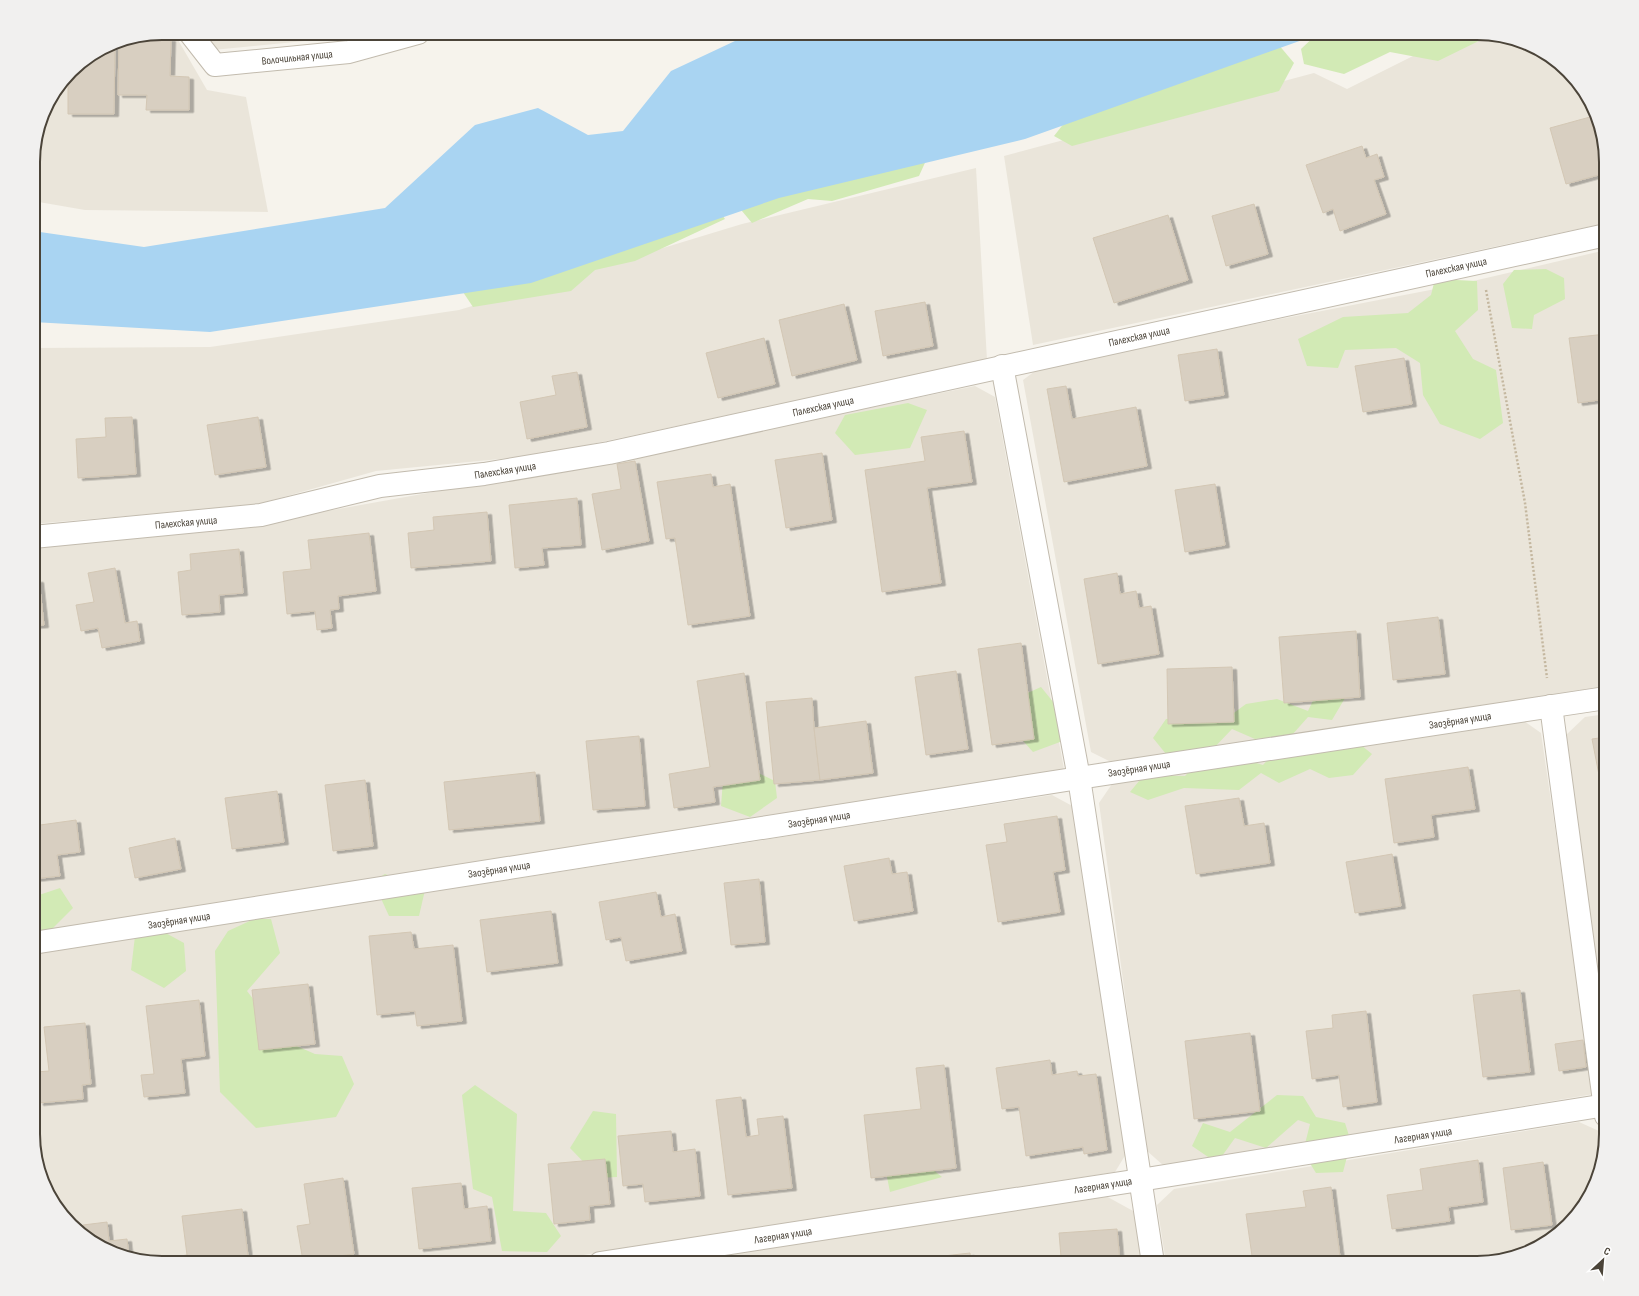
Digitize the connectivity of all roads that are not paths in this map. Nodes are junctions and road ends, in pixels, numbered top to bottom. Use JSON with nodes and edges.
{"nodes":[{"id":1,"x":195,"y":40,"type":"edge"},
{"id":2,"x":393,"y":40,"type":"edge"},
{"id":3,"x":1599,"y":237,"type":"edge"},
{"id":4,"x":1002,"y":366,"type":"junction"},
{"id":5,"x":40,"y":536,"type":"edge"},
{"id":6,"x":1599,"y":699,"type":"edge"},
{"id":7,"x":1550,"y":706,"type":"junction"},
{"id":8,"x":1079,"y":778,"type":"junction"},
{"id":9,"x":40,"y":942,"type":"edge"},
{"id":10,"x":1599,"y":1065,"type":"edge"},
{"id":11,"x":1599,"y":1110,"type":"edge"},
{"id":12,"x":1140,"y":1180,"type":"junction"},
{"id":13,"x":646,"y":1256,"type":"edge"},
{"id":14,"x":1152,"y":1256,"type":"edge"}],
"edges":[{"from":1,"to":2,"type":"street","name":"Волочильная улица"},
{"from":3,"to":4,"type":"street","name":"Палехская улица"},
{"from":4,"to":5,"type":"street","name":"Палехская улица"},
{"from":4,"to":8,"type":"street"},
{"from":6,"to":7,"type":"street","name":"Заозёрная улица"},
{"from":7,"to":8,"type":"street","name":"Заозёрная улица"},
{"from":7,"to":10,"type":"street"},
{"from":8,"to":9,"type":"street","name":"Заозёрная улица"},
{"from":8,"to":12,"type":"street"},
{"from":11,"to":12,"type":"street","name":"Лагерная улица"},
{"from":12,"to":13,"type":"street","name":"Лагерная улица"},
{"from":12,"to":14,"type":"street"}]}
